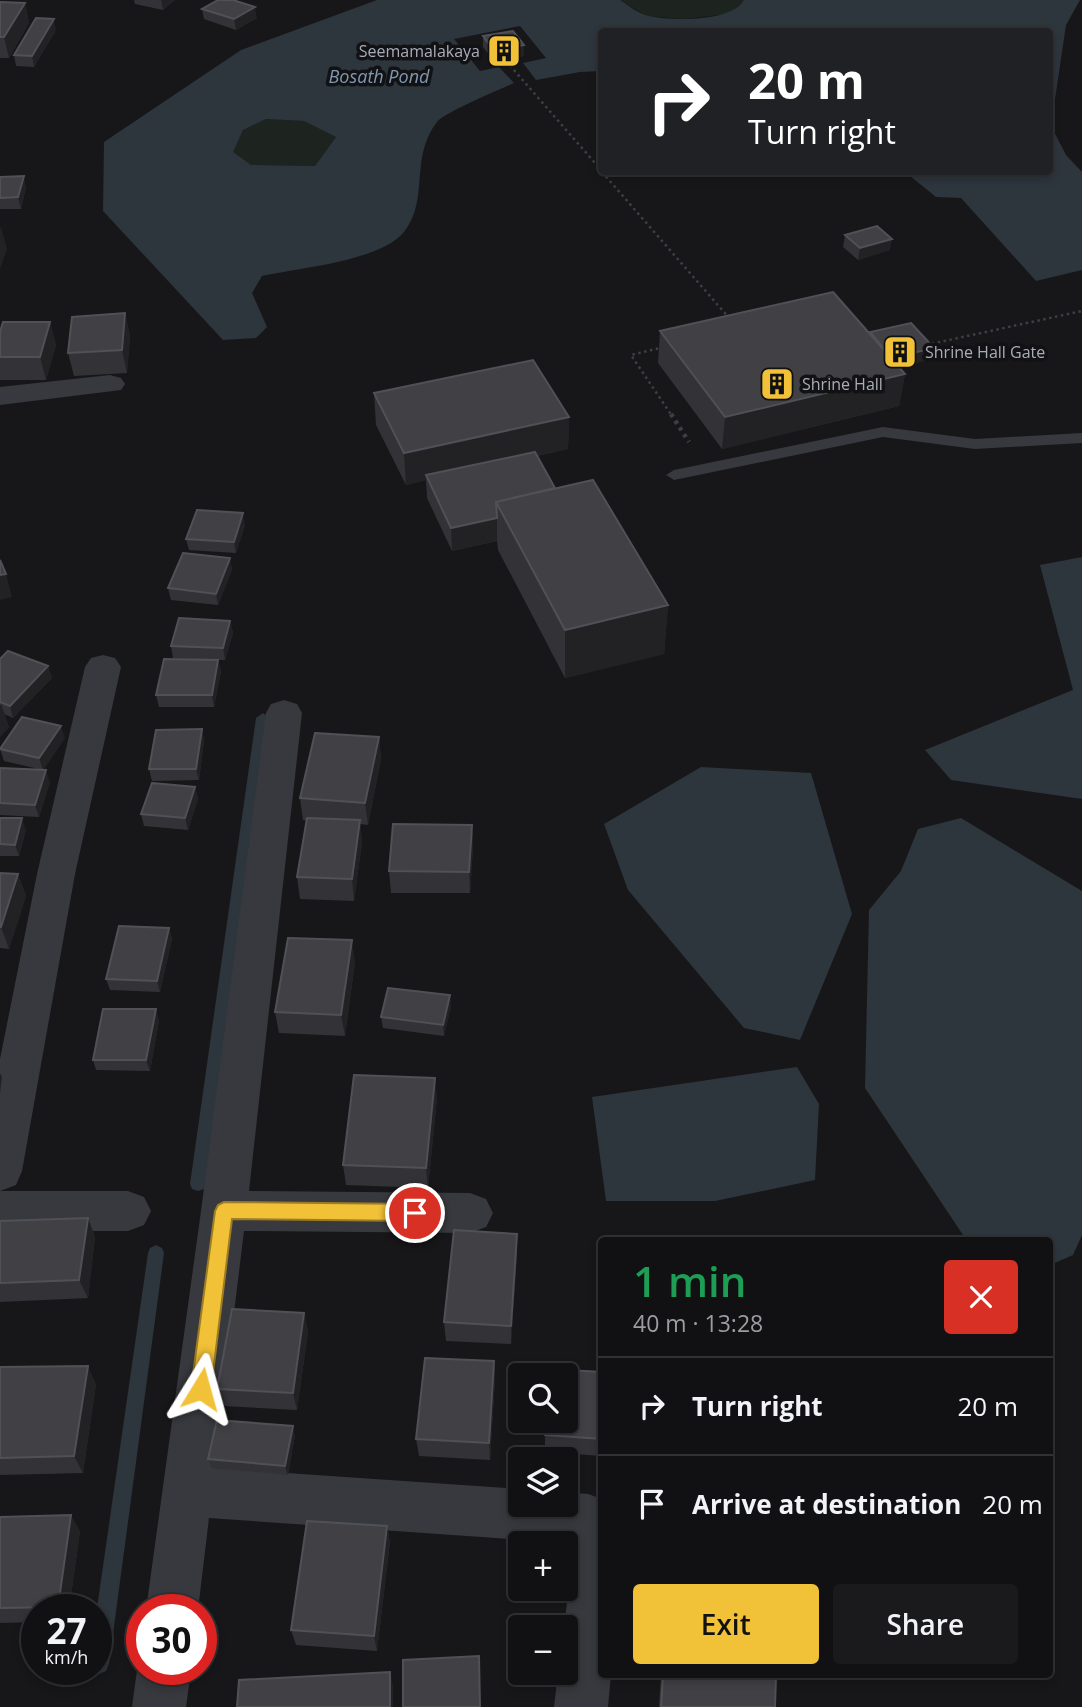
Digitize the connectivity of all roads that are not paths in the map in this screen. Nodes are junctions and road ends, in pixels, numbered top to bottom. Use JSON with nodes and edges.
{"nodes":[{"id":1,"x":110,"y":384,"type":"dead end"},
{"id":2,"x":0,"y":396,"type":"edge"},
{"id":3,"x":1082,"y":438,"type":"edge"},
{"id":4,"x":674,"y":475,"type":"dead end"},
{"id":5,"x":103,"y":667,"type":"dead end"},
{"id":6,"x":284,"y":713,"type":"dead end"},
{"id":7,"x":0,"y":1171,"type":"edge"},
{"id":8,"x":0,"y":1211,"type":"edge"},
{"id":9,"x":128,"y":1211,"type":"dead end"},
{"id":10,"x":224,"y":1211,"type":"junction"},
{"id":11,"x":470,"y":1213,"type":"dead end"},
{"id":12,"x":187,"y":1491,"type":"junction"},
{"id":13,"x":174,"y":1594,"type":"edge"},
{"id":14,"x":162,"y":1685,"type":"edge"},
{"id":15,"x":159,"y":1707,"type":"edge"},
{"id":16,"x":581,"y":1707,"type":"edge"}],
"edges":[{"from":1,"to":2,"type":"street"},
{"from":3,"to":4,"type":"lane"},
{"from":5,"to":7,"type":"street"},
{"from":6,"to":10,"type":"street"},
{"from":8,"to":9,"type":"street"},
{"from":10,"to":11,"type":"street"},
{"from":10,"to":12,"type":"street"},
{"from":12,"to":13,"type":"street"},
{"from":12,"to":16,"type":"street"},
{"from":14,"to":15,"type":"street"}]}
